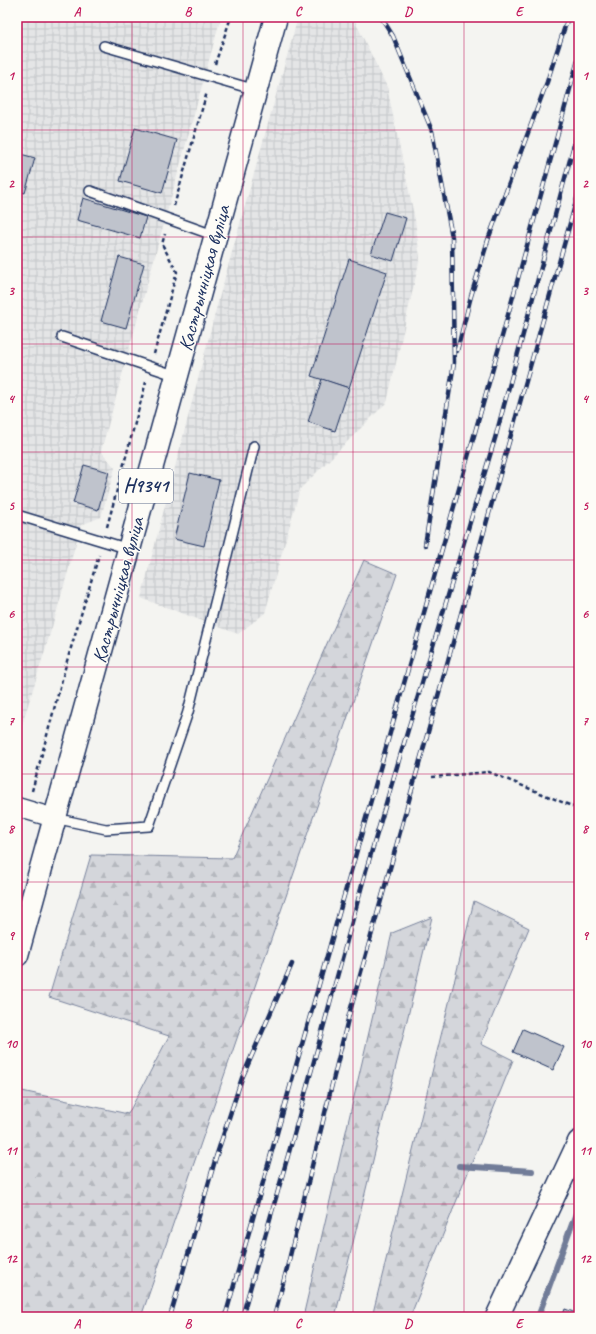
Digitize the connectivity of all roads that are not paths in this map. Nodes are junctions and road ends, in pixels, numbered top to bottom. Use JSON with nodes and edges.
{"nodes":[{"id":1,"x":276,"y":17,"type":"edge"},
{"id":2,"x":104,"y":46,"type":"dead end"},
{"id":3,"x":256,"y":90,"type":"junction"},
{"id":4,"x":90,"y":191,"type":"dead end"},
{"id":5,"x":216,"y":236,"type":"junction"},
{"id":6,"x":62,"y":337,"type":"dead end"},
{"id":7,"x":177,"y":376,"type":"junction"},
{"id":8,"x":254,"y":446,"type":"dead end"},
{"id":9,"x":17,"y":516,"type":"edge"},
{"id":10,"x":129,"y":549,"type":"junction"},
{"id":11,"x":22,"y":808,"type":"edge"},
{"id":12,"x":54,"y":818,"type":"junction"},
{"id":13,"x":17,"y":955,"type":"edge"},
{"id":14,"x":579,"y":1142,"type":"edge"},
{"id":15,"x":496,"y":1317,"type":"edge"}],
"edges":[{"from":1,"to":3,"type":"main road","name":"Кастрычніцкая вуліца","number":"Н9341"},
{"from":2,"to":3,"type":"lane"},
{"from":3,"to":5,"type":"main road","name":"Кастрычніцкая вуліца","number":"Н9341"},
{"from":4,"to":5,"type":"lane"},
{"from":5,"to":7,"type":"main road","name":"Кастрычніцкая вуліца","number":"Н9341"},
{"from":6,"to":7,"type":"lane"},
{"from":7,"to":10,"type":"main road","name":"Кастрычніцкая вуліца","number":"Н9341"},
{"from":8,"to":12,"type":"lane"},
{"from":9,"to":10,"type":"lane"},
{"from":10,"to":12,"type":"main road","name":"Кастрычніцкая вуліца","number":"Н9341"},
{"from":11,"to":12,"type":"street"},
{"from":12,"to":13,"type":"main road","name":"Кастрычніцкая вуліца","number":"Н9341"},
{"from":14,"to":15,"type":"main road"}]}
